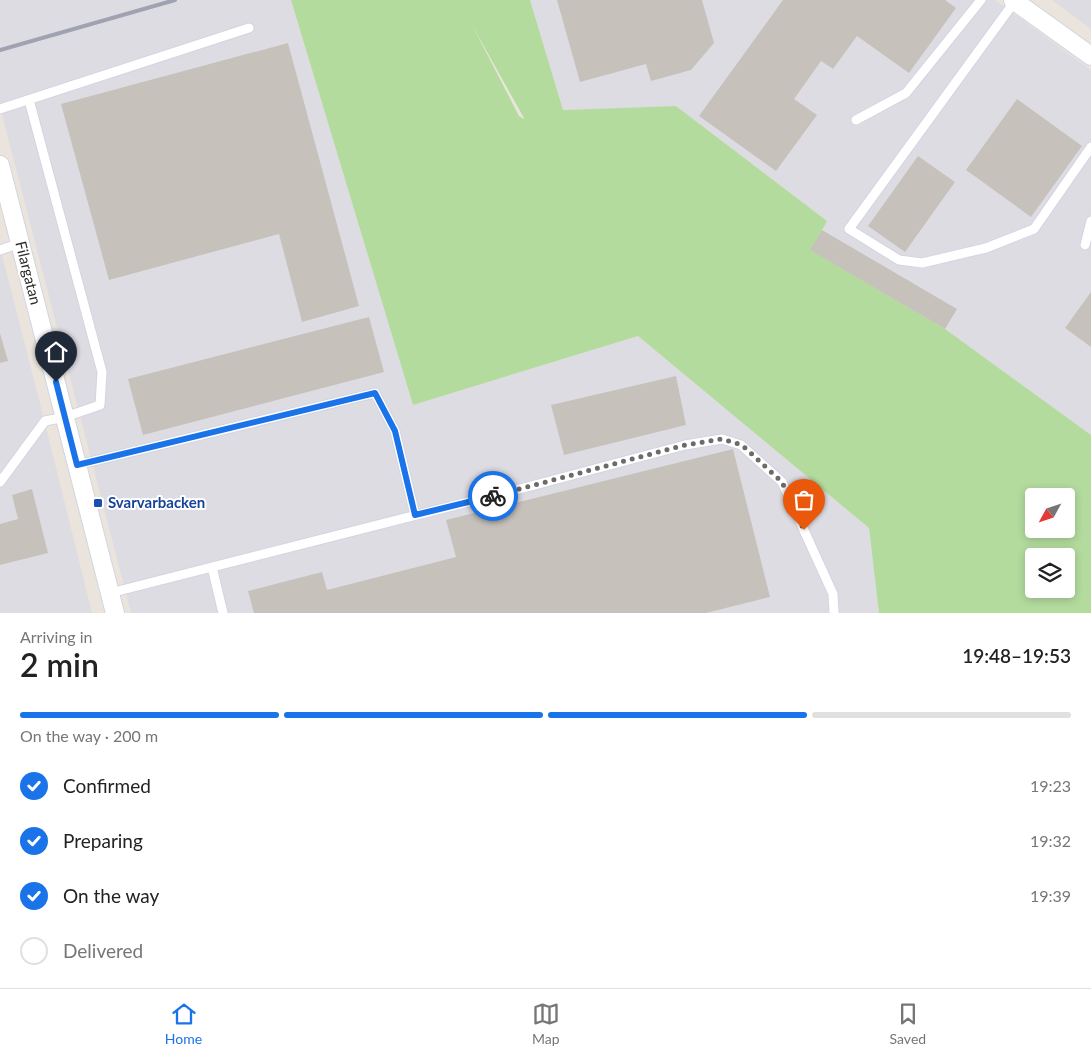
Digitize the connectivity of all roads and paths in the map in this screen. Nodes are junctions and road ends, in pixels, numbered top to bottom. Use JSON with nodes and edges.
{"nodes":[{"id":1,"x":980,"y":0,"type":"edge"},
{"id":2,"x":1014,"y":0,"type":"edge"},
{"id":3,"x":249,"y":28,"type":"dead end"},
{"id":4,"x":1091,"y":56,"type":"edge"},
{"id":5,"x":29,"y":100,"type":"junction"},
{"id":6,"x":0,"y":109,"type":"edge"},
{"id":7,"x":856,"y":120,"type":"dead end"},
{"id":8,"x":1091,"y":147,"type":"edge"},
{"id":9,"x":0,"y":165,"type":"edge"},
{"id":10,"x":1091,"y":221,"type":"edge"},
{"id":11,"x":20,"y":243,"type":"junction"},
{"id":12,"x":1085,"y":245,"type":"dead end"},
{"id":13,"x":0,"y":250,"type":"edge"},
{"id":14,"x":64,"y":418,"type":"junction"},
{"id":15,"x":77,"y":465,"type":"junction"},
{"id":16,"x":0,"y":482,"type":"edge"},
{"id":17,"x":415,"y":515,"type":"junction"},
{"id":18,"x":212,"y":567,"type":"junction"},
{"id":19,"x":110,"y":593,"type":"junction"},
{"id":20,"x":115,"y":613,"type":"edge"},
{"id":21,"x":223,"y":613,"type":"edge"},
{"id":22,"x":834,"y":613,"type":"edge"}],
"edges":[{"from":1,"to":7,"type":"lane"},
{"from":2,"to":4,"type":"street"},
{"from":2,"to":8,"type":"lane"},
{"from":3,"to":5,"type":"lane"},
{"from":5,"to":6,"type":"lane"},
{"from":5,"to":14,"type":"lane"},
{"from":9,"to":11,"type":"street","name":"Filargatan"},
{"from":10,"to":12,"type":"lane"},
{"from":11,"to":13,"type":"lane"},
{"from":11,"to":14,"type":"street","name":"Filargatan"},
{"from":14,"to":15,"type":"street","name":"Filargatan"},
{"from":14,"to":16,"type":"lane"},
{"from":15,"to":17,"type":"lane"},
{"from":15,"to":19,"type":"street","name":"Filargatan"},
{"from":17,"to":18,"type":"lane"},
{"from":17,"to":22,"type":"lane"},
{"from":18,"to":19,"type":"lane"},
{"from":18,"to":21,"type":"lane"},
{"from":19,"to":20,"type":"street","name":"Filargatan"}]}
